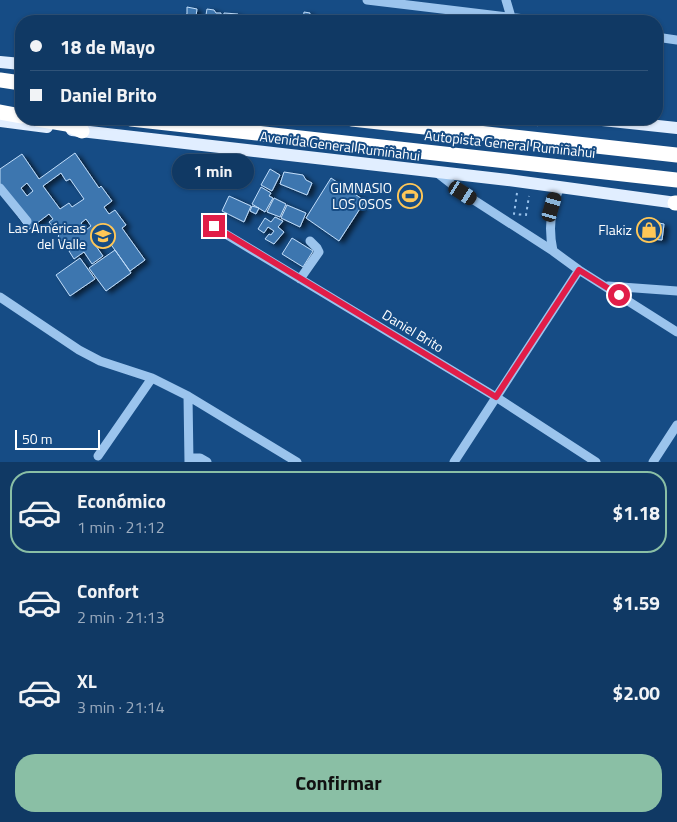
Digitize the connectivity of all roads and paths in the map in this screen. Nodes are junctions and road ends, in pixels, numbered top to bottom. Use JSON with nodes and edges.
{"nodes":[{"id":1,"x":367,"y":0,"type":"edge"},
{"id":2,"x":506,"y":0,"type":"edge"},
{"id":3,"x":481,"y":15,"type":"edge"},
{"id":4,"x":510,"y":15,"type":"edge"},
{"id":5,"x":663,"y":38,"type":"edge"},
{"id":6,"x":677,"y":40,"type":"edge"},
{"id":7,"x":0,"y":62,"type":"edge"},
{"id":8,"x":15,"y":63,"type":"edge"},
{"id":9,"x":0,"y":80,"type":"edge"},
{"id":10,"x":15,"y":82,"type":"edge"},
{"id":11,"x":0,"y":104,"type":"edge"},
{"id":12,"x":15,"y":105,"type":"edge"},
{"id":13,"x":0,"y":112,"type":"edge"},
{"id":14,"x":15,"y":115,"type":"edge"},
{"id":15,"x":0,"y":121,"type":"edge"},
{"id":16,"x":15,"y":123,"type":"edge"},
{"id":17,"x":33,"y":125,"type":"edge"},
{"id":18,"x":69,"y":125,"type":"edge"},
{"id":19,"x":185,"y":125,"type":"edge"},
{"id":20,"x":406,"y":125,"type":"edge"},
{"id":21,"x":654,"y":125,"type":"edge"},
{"id":22,"x":677,"y":128,"type":"edge"},
{"id":23,"x":82,"y":131,"type":"junction"},
{"id":24,"x":677,"y":155,"type":"edge"},
{"id":25,"x":436,"y":172,"type":"junction"},
{"id":26,"x":677,"y":180,"type":"edge"},
{"id":27,"x":519,"y":182,"type":"junction"},
{"id":28,"x":560,"y":187,"type":"junction"},
{"id":29,"x":0,"y":188,"type":"edge"},
{"id":30,"x":529,"y":197,"type":"dead end"},
{"id":31,"x":676,"y":203,"type":"edge"},
{"id":32,"x":27,"y":221,"type":"dead end"},
{"id":33,"x":214,"y":226,"type":"dead end"},
{"id":34,"x":310,"y":241,"type":"dead end"},
{"id":35,"x":554,"y":251,"type":"junction"},
{"id":36,"x":579,"y":270,"type":"junction"},
{"id":37,"x":300,"y":279,"type":"junction"},
{"id":38,"x":605,"y":286,"type":"junction"},
{"id":39,"x":677,"y":291,"type":"edge"},
{"id":40,"x":0,"y":297,"type":"edge"},
{"id":41,"x":677,"y":332,"type":"edge"},
{"id":42,"x":152,"y":378,"type":"junction"},
{"id":43,"x":188,"y":396,"type":"junction"},
{"id":44,"x":496,"y":397,"type":"junction"},
{"id":45,"x":677,"y":425,"type":"edge"},
{"id":46,"x":98,"y":456,"type":"dead end"},
{"id":47,"x":189,"y":460,"type":"edge"},
{"id":48,"x":206,"y":462,"type":"edge"},
{"id":49,"x":297,"y":462,"type":"edge"},
{"id":50,"x":454,"y":462,"type":"edge"},
{"id":51,"x":596,"y":462,"type":"edge"},
{"id":52,"x":653,"y":462,"type":"edge"}],
"edges":[{"from":1,"to":3,"type":"street"},
{"from":2,"to":4,"type":"street"},
{"from":5,"to":6,"type":"street"},
{"from":7,"to":8,"type":"main road"},
{"from":9,"to":10,"type":"highway"},
{"from":11,"to":12,"type":"highway"},
{"from":13,"to":14,"type":"highway"},
{"from":15,"to":16,"type":"main road","name":"Avenida General Rumiñahui"},
{"from":17,"to":23,"type":"main road","name":"Avenida General Rumiñahui"},
{"from":18,"to":23,"type":"highway"},
{"from":19,"to":26,"type":"highway","name":"Autopista General Rumiñahui"},
{"from":20,"to":24,"type":"highway","name":"Autopista General Rumiñahui"},
{"from":21,"to":22,"type":"main road"},
{"from":23,"to":25,"type":"main road","name":"Avenida General Rumiñahui"},
{"from":25,"to":27,"type":"main road","name":"Avenida General Rumiñahui"},
{"from":25,"to":35,"type":"street"},
{"from":27,"to":28,"type":"main road","name":"Avenida General Rumiñahui"},
{"from":27,"to":30,"type":"path"},
{"from":28,"to":31,"type":"main road","name":"Avenida General Rumiñahui"},
{"from":28,"to":35,"type":"street"},
{"from":29,"to":32,"type":"street"},
{"from":33,"to":37,"type":"street","name":"Daniel Brito"},
{"from":34,"to":37,"type":"street"},
{"from":35,"to":36,"type":"street"},
{"from":36,"to":38,"type":"street"},
{"from":36,"to":44,"type":"street"},
{"from":37,"to":44,"type":"street","name":"Daniel Brito"},
{"from":38,"to":39,"type":"street"},
{"from":38,"to":41,"type":"street"},
{"from":40,"to":42,"type":"street"},
{"from":42,"to":43,"type":"street"},
{"from":42,"to":46,"type":"street"},
{"from":43,"to":47,"type":"street"},
{"from":43,"to":49,"type":"street"},
{"from":44,"to":50,"type":"street"},
{"from":44,"to":51,"type":"street","name":"Daniel Brito"},
{"from":45,"to":52,"type":"street"},
{"from":47,"to":48,"type":"street"}]}
